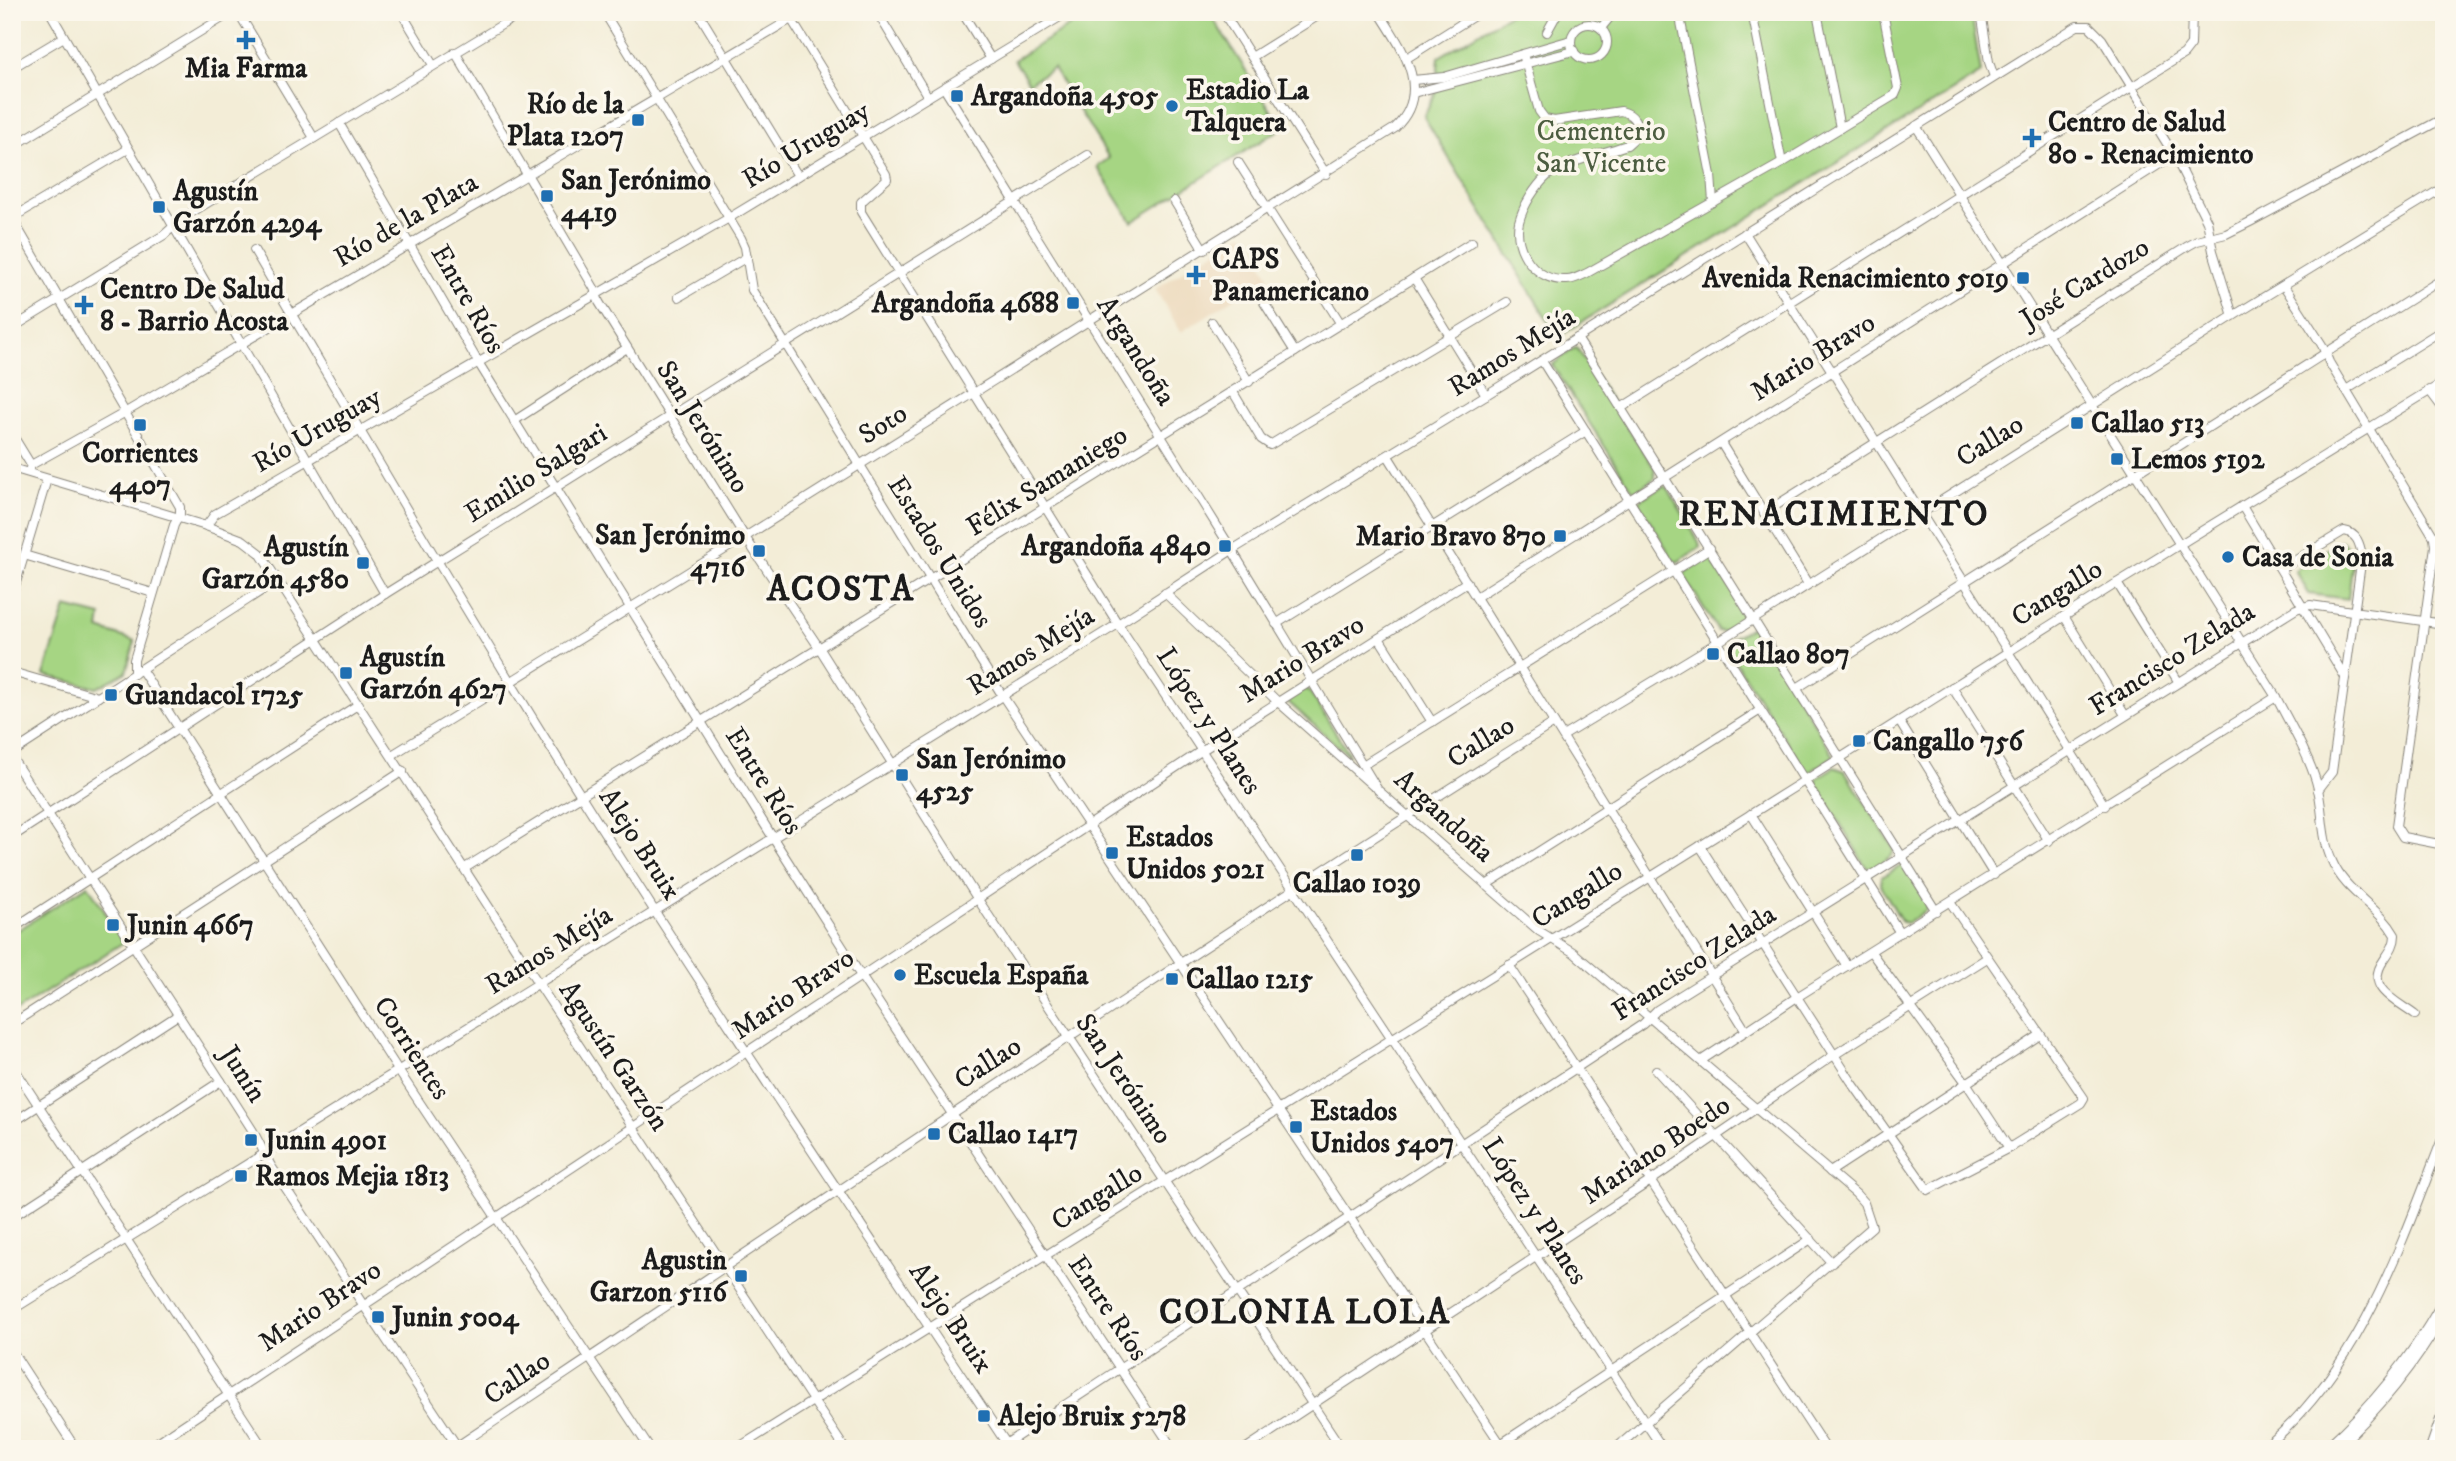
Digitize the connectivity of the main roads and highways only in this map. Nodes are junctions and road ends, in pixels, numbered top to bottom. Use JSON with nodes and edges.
{"nodes":[{"id":1,"x":2444,"y":1307,"type":"edge"},
{"id":2,"x":2444,"y":1420,"type":"edge"},
{"id":3,"x":2330,"y":1449,"type":"edge"},
{"id":4,"x":2434,"y":1449,"type":"edge"}],
"edges":[{"from":1,"to":3,"type":"highway"},
{"from":2,"to":4,"type":"highway"}]}
